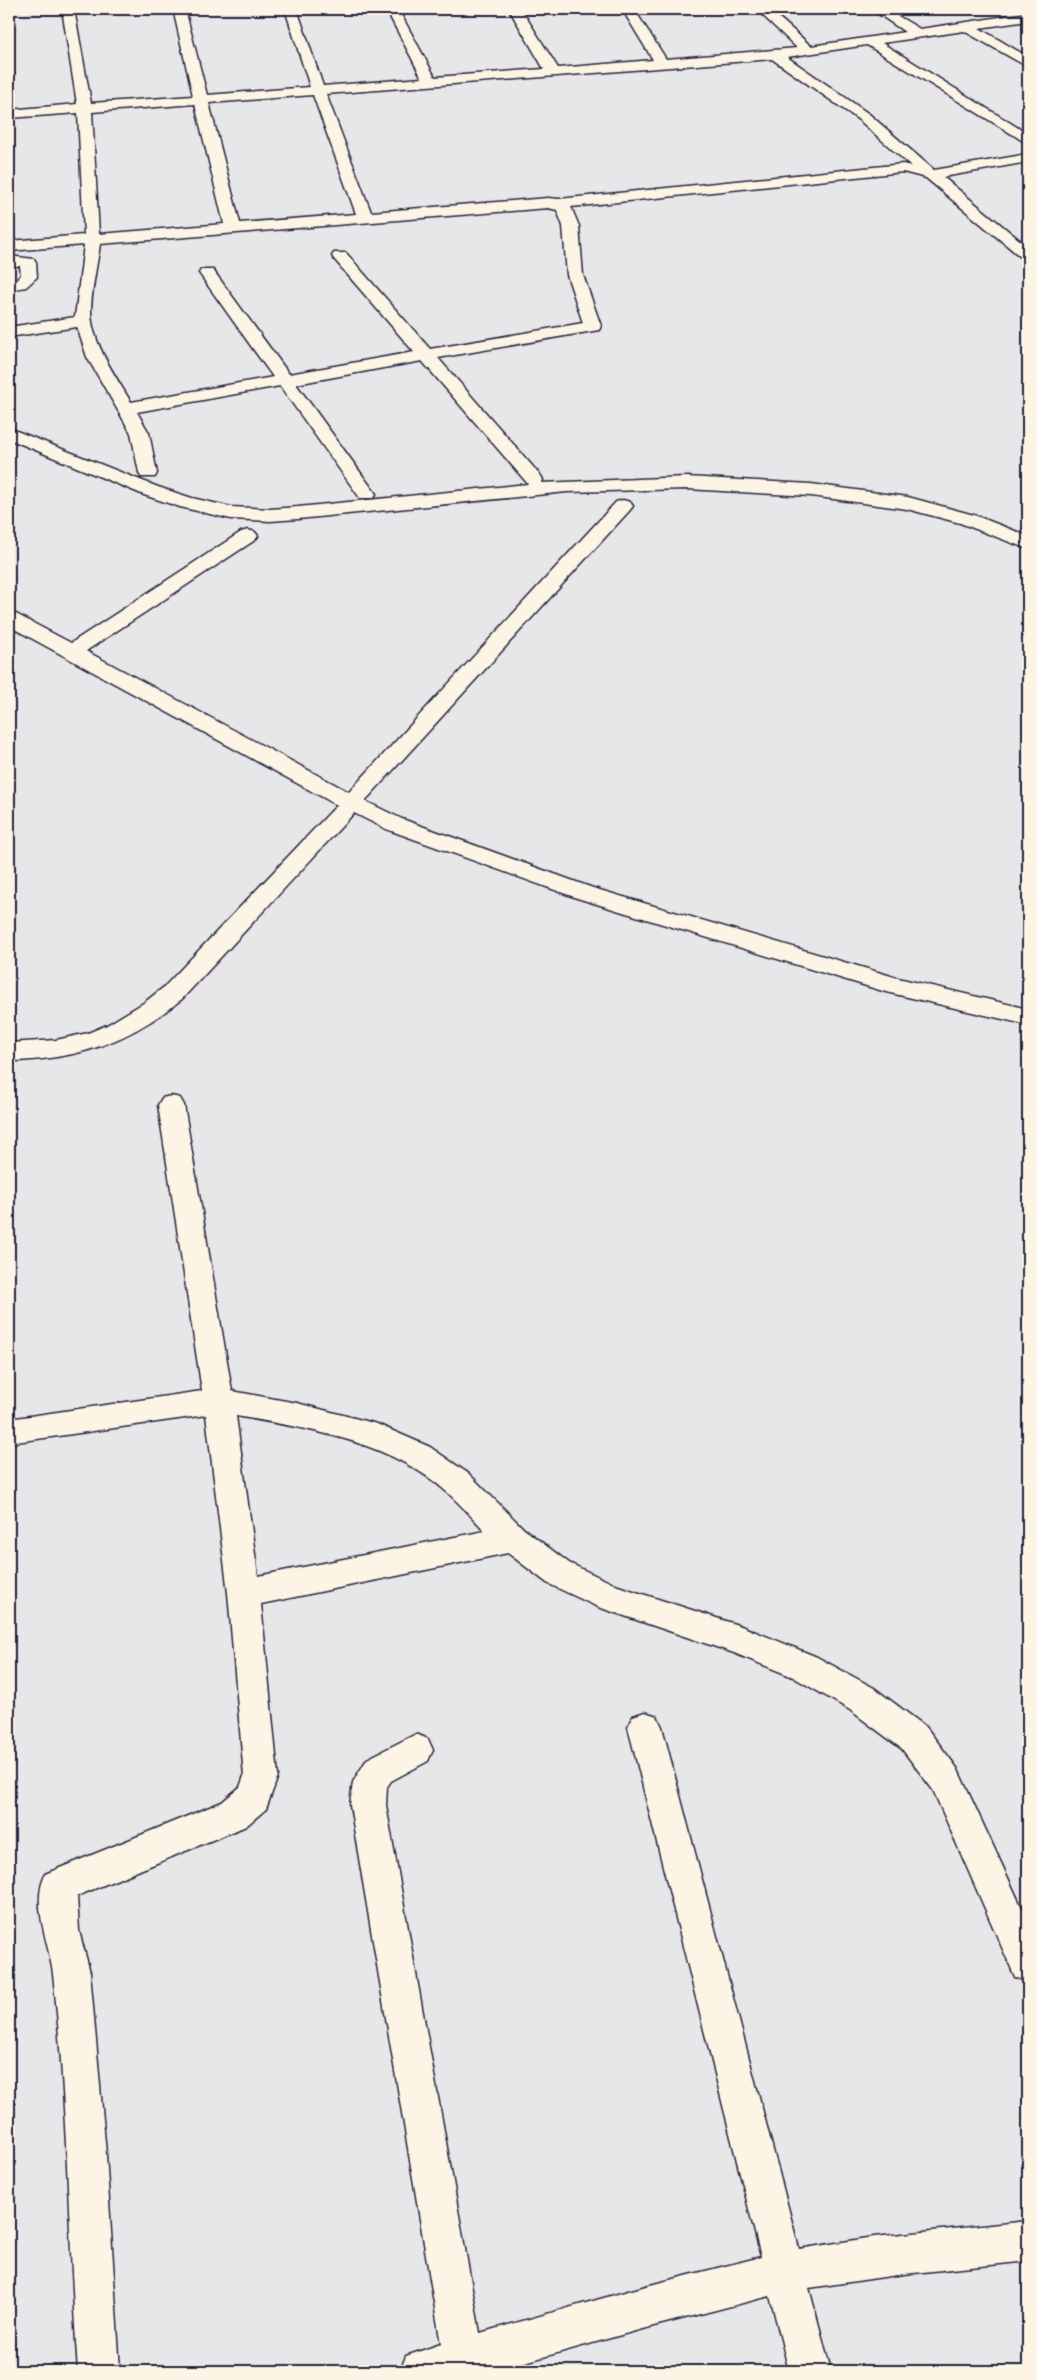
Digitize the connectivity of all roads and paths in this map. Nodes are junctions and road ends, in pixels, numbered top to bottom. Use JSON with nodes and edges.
{"nodes":[{"id":1,"x":68,"y":9,"type":"edge"},
{"id":2,"x":179,"y":9,"type":"edge"},
{"id":3,"x":291,"y":9,"type":"edge"},
{"id":4,"x":392,"y":9,"type":"edge"},
{"id":5,"x":515,"y":9,"type":"edge"},
{"id":6,"x":628,"y":9,"type":"edge"},
{"id":7,"x":762,"y":9,"type":"edge"},
{"id":8,"x":877,"y":9,"type":"edge"},
{"id":9,"x":1000,"y":9,"type":"edge"},
{"id":10,"x":1023,"y":18,"type":"edge"},
{"id":11,"x":967,"y":27,"type":"junction"},
{"id":12,"x":918,"y":34,"type":"junction"},
{"id":13,"x":871,"y":42,"type":"junction"},
{"id":14,"x":807,"y":49,"type":"junction"},
{"id":15,"x":774,"y":55,"type":"junction"},
{"id":16,"x":1028,"y":63,"type":"edge"},
{"id":17,"x":662,"y":64,"type":"junction"},
{"id":18,"x":554,"y":73,"type":"junction"},
{"id":19,"x":431,"y":82,"type":"junction"},
{"id":20,"x":318,"y":90,"type":"junction"},
{"id":21,"x":200,"y":99,"type":"junction"},
{"id":22,"x":85,"y":108,"type":"junction"},
{"id":23,"x":9,"y":114,"type":"edge"},
{"id":24,"x":1028,"y":140,"type":"edge"},
{"id":25,"x":1028,"y":158,"type":"edge"},
{"id":26,"x":931,"y":175,"type":"junction"},
{"id":27,"x":559,"y":204,"type":"junction"},
{"id":28,"x":365,"y":216,"type":"junction"},
{"id":29,"x":233,"y":228,"type":"junction"},
{"id":30,"x":92,"y":241,"type":"junction"},
{"id":31,"x":9,"y":246,"type":"edge"},
{"id":32,"x":1028,"y":254,"type":"edge"},
{"id":33,"x":340,"y":256,"type":"dead end"},
{"id":34,"x":9,"y":261,"type":"edge"},
{"id":35,"x":207,"y":273,"type":"dead end"},
{"id":36,"x":9,"y":285,"type":"edge"},
{"id":37,"x":84,"y":321,"type":"junction"},
{"id":38,"x":9,"y":332,"type":"edge"},
{"id":39,"x":424,"y":354,"type":"junction"},
{"id":40,"x":286,"y":380,"type":"junction"},
{"id":41,"x":127,"y":408,"type":"junction"},
{"id":42,"x":9,"y":417,"type":"edge"},
{"id":43,"x":9,"y":433,"type":"edge"},
{"id":44,"x":148,"y":473,"type":"junction"},
{"id":45,"x":534,"y":480,"type":"junction"},
{"id":46,"x":746,"y":482,"type":"junction"},
{"id":47,"x":367,"y":494,"type":"junction"},
{"id":48,"x":623,"y":506,"type":"dead end"},
{"id":49,"x":1028,"y":531,"type":"edge"},
{"id":50,"x":248,"y":536,"type":"dead end"},
{"id":51,"x":1028,"y":543,"type":"edge"},
{"id":52,"x":9,"y":618,"type":"edge"},
{"id":53,"x":73,"y":651,"type":"junction"},
{"id":54,"x":351,"y":803,"type":"junction"},
{"id":55,"x":1028,"y":1017,"type":"edge"},
{"id":56,"x":9,"y":1052,"type":"edge"},
{"id":57,"x":171,"y":1105,"type":"dead end"},
{"id":58,"x":220,"y":1401,"type":"junction"},
{"id":59,"x":9,"y":1431,"type":"edge"},
{"id":60,"x":513,"y":1539,"type":"junction"},
{"id":61,"x":244,"y":1593,"type":"junction"},
{"id":62,"x":645,"y":1728,"type":"dead end"},
{"id":63,"x":416,"y":1750,"type":"dead end"},
{"id":64,"x":1028,"y":1964,"type":"edge"},
{"id":65,"x":1028,"y":2241,"type":"edge"},
{"id":66,"x":783,"y":2273,"type":"junction"},
{"id":67,"x":465,"y":2365,"type":"edge"},
{"id":68,"x":99,"y":2371,"type":"edge"},
{"id":69,"x":421,"y":2371,"type":"edge"},
{"id":70,"x":810,"y":2371,"type":"edge"}],
"edges":[{"from":1,"to":22,"type":"street"},
{"from":2,"to":21,"type":"street"},
{"from":3,"to":20,"type":"street"},
{"from":4,"to":19,"type":"street"},
{"from":5,"to":18,"type":"street"},
{"from":6,"to":17,"type":"street"},
{"from":7,"to":14,"type":"street"},
{"from":8,"to":12,"type":"street"},
{"from":9,"to":10,"type":"street"},
{"from":10,"to":11,"type":"street"},
{"from":11,"to":12,"type":"street"},
{"from":11,"to":16,"type":"street"},
{"from":12,"to":13,"type":"street"},
{"from":13,"to":14,"type":"street"},
{"from":13,"to":24,"type":"street"},
{"from":14,"to":15,"type":"street"},
{"from":15,"to":17,"type":"street"},
{"from":15,"to":26,"type":"street"},
{"from":17,"to":18,"type":"street"},
{"from":18,"to":19,"type":"street"},
{"from":19,"to":20,"type":"street"},
{"from":20,"to":21,"type":"street"},
{"from":20,"to":28,"type":"street"},
{"from":21,"to":22,"type":"street"},
{"from":21,"to":29,"type":"street"},
{"from":22,"to":23,"type":"street"},
{"from":22,"to":30,"type":"street"},
{"from":25,"to":26,"type":"street"},
{"from":26,"to":27,"type":"street"},
{"from":26,"to":32,"type":"street"},
{"from":27,"to":28,"type":"street"},
{"from":27,"to":39,"type":"street"},
{"from":28,"to":29,"type":"street"},
{"from":29,"to":30,"type":"street"},
{"from":30,"to":31,"type":"street"},
{"from":30,"to":37,"type":"street"},
{"from":33,"to":39,"type":"street"},
{"from":34,"to":36,"type":"street"},
{"from":35,"to":40,"type":"street"},
{"from":37,"to":38,"type":"street"},
{"from":37,"to":41,"type":"street"},
{"from":39,"to":40,"type":"street"},
{"from":39,"to":45,"type":"street"},
{"from":40,"to":41,"type":"street"},
{"from":40,"to":47,"type":"street"},
{"from":41,"to":44,"type":"street"},
{"from":42,"to":44,"type":"street"},
{"from":43,"to":46,"type":"street"},
{"from":44,"to":47,"type":"street"},
{"from":45,"to":46,"type":"street"},
{"from":45,"to":47,"type":"street"},
{"from":46,"to":49,"type":"street"},
{"from":46,"to":51,"type":"street"},
{"from":48,"to":54,"type":"street"},
{"from":50,"to":53,"type":"street"},
{"from":52,"to":53,"type":"street"},
{"from":53,"to":54,"type":"street"},
{"from":54,"to":55,"type":"street"},
{"from":54,"to":56,"type":"street"},
{"from":57,"to":58,"type":"street"},
{"from":58,"to":59,"type":"street"},
{"from":58,"to":60,"type":"street"},
{"from":58,"to":61,"type":"street"},
{"from":60,"to":61,"type":"street"},
{"from":60,"to":64,"type":"street"},
{"from":61,"to":68,"type":"street"},
{"from":62,"to":66,"type":"street"},
{"from":63,"to":67,"type":"street"},
{"from":65,"to":66,"type":"street"},
{"from":66,"to":67,"type":"street"},
{"from":66,"to":70,"type":"street"},
{"from":67,"to":69,"type":"street"}]}
